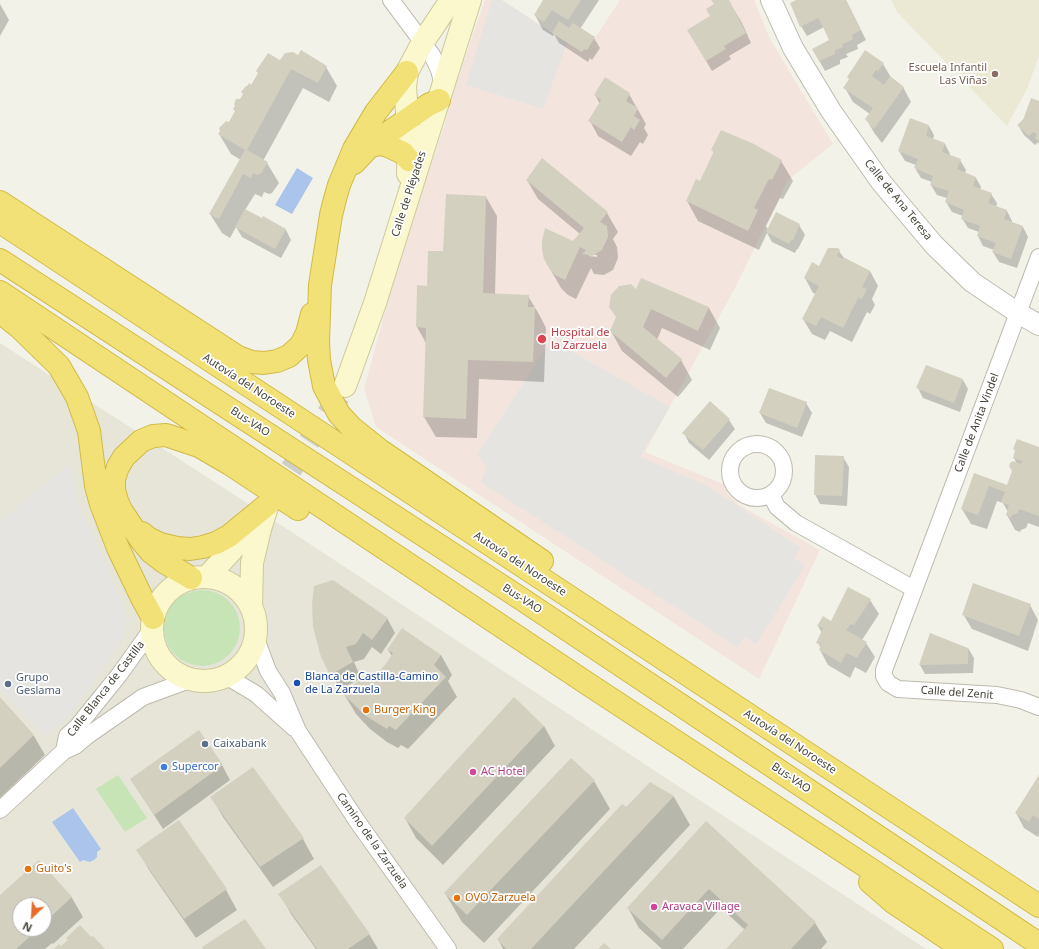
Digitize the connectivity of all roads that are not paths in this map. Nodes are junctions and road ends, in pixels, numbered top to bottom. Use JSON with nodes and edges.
{"nodes":[{"id":1,"x":391,"y":0,"type":"edge"},
{"id":2,"x":452,"y":0,"type":"edge"},
{"id":3,"x":470,"y":0,"type":"edge"},
{"id":4,"x":771,"y":0,"type":"edge"},
{"id":5,"x":423,"y":42,"type":"junction"},
{"id":6,"x":409,"y":68,"type":"junction"},
{"id":7,"x":440,"y":85,"type":"junction"},
{"id":8,"x":408,"y":120,"type":"junction"},
{"id":9,"x":370,"y":146,"type":"junction"},
{"id":10,"x":409,"y":160,"type":"junction"},
{"id":11,"x":339,"y":185,"type":"junction"},
{"id":12,"x":0,"y":202,"type":"edge"},
{"id":13,"x":405,"y":207,"type":"junction"},
{"id":14,"x":0,"y":222,"type":"edge"},
{"id":15,"x":1039,"y":257,"type":"edge"},
{"id":16,"x":0,"y":260,"type":"edge"},
{"id":17,"x":320,"y":286,"type":"junction"},
{"id":18,"x":0,"y":292,"type":"edge"},
{"id":19,"x":0,"y":312,"type":"edge"},
{"id":20,"x":1018,"y":314,"type":"junction"},
{"id":21,"x":1039,"y":325,"type":"edge"},
{"id":22,"x":345,"y":386,"type":"tunnel mouth"},
{"id":23,"x":771,"y":495,"type":"dead end"},
{"id":24,"x":268,"y":504,"type":"junction"},
{"id":25,"x":132,"y":525,"type":"junction"},
{"id":26,"x":199,"y":578,"type":"junction"},
{"id":27,"x":914,"y":589,"type":"junction"},
{"id":28,"x":251,"y":607,"type":"junction"},
{"id":29,"x":153,"y":623,"type":"junction"},
{"id":30,"x":255,"y":636,"type":"junction"},
{"id":31,"x":884,"y":670,"type":"joint"},
{"id":32,"x":226,"y":676,"type":"junction"},
{"id":33,"x":192,"y":679,"type":"junction"},
{"id":34,"x":591,"y":686,"type":"junction"},
{"id":35,"x":1039,"y":707,"type":"edge"},
{"id":36,"x":298,"y":731,"type":"junction"},
{"id":37,"x":64,"y":751,"type":"junction"},
{"id":38,"x":849,"y":780,"type":"junction"},
{"id":39,"x":0,"y":810,"type":"edge"},
{"id":40,"x":819,"y":835,"type":"junction"},
{"id":41,"x":1039,"y":906,"type":"edge"},
{"id":42,"x":1039,"y":944,"type":"edge"},
{"id":43,"x":448,"y":949,"type":"edge"},
{"id":44,"x":963,"y":949,"type":"edge"},
{"id":45,"x":992,"y":949,"type":"edge"}],
"edges":[{"from":1,"to":5,"type":"street"},
{"from":2,"to":5,"type":"main road"},
{"from":3,"to":7,"type":"main road","name":"Calle de Pléyades"},
{"from":4,"to":20,"type":"street","name":"Calle de Ana Teresa"},
{"from":5,"to":6,"type":"main road"},
{"from":5,"to":7,"type":"street"},
{"from":6,"to":7,"type":"street"},
{"from":6,"to":8,"type":"main road"},
{"from":6,"to":11,"type":"highway"},
{"from":7,"to":8,"type":"highway"},
{"from":7,"to":13,"type":"main road","name":"Calle de Pléyades"},
{"from":8,"to":9,"type":"highway"},
{"from":8,"to":10,"type":"main road"},
{"from":9,"to":10,"type":"highway"},
{"from":9,"to":11,"type":"highway"},
{"from":10,"to":13,"type":"main road"},
{"from":11,"to":17,"type":"highway"},
{"from":12,"to":17,"type":"highway"},
{"from":13,"to":22,"type":"main road","name":"Calle de Pléyades"},
{"from":14,"to":38,"type":"highway","name":"Autovía del Noroeste"},
{"from":15,"to":20,"type":"street","name":"Calle de Anita Vindel"},
{"from":16,"to":42,"type":"highway","name":"Bus-VAO"},
{"from":17,"to":38,"type":"highway"},
{"from":18,"to":34,"type":"highway"},
{"from":19,"to":29,"type":"highway"},
{"from":20,"to":21,"type":"street","name":"Calle de Ana Teresa"},
{"from":20,"to":27,"type":"street","name":"Calle de Anita Vindel"},
{"from":23,"to":27,"type":"street"},
{"from":24,"to":25,"type":"highway"},
{"from":24,"to":26,"type":"main road"},
{"from":24,"to":28,"type":"main road"},
{"from":25,"to":26,"type":"highway"},
{"from":25,"to":34,"type":"highway"},
{"from":26,"to":28,"type":"main road"},
{"from":26,"to":29,"type":"main road"},
{"from":27,"to":31,"type":"street","name":"Calle de Anita Vindel"},
{"from":28,"to":30,"type":"main road"},
{"from":29,"to":33,"type":"main road"},
{"from":29,"to":37,"type":"street","name":"Calle Blanca de Castilla"},
{"from":30,"to":32,"type":"main road"},
{"from":30,"to":36,"type":"street","name":"Camino de la Zarzuela"},
{"from":31,"to":35,"type":"street","name":"Calle del Zenit"},
{"from":32,"to":33,"type":"main road"},
{"from":32,"to":36,"type":"street","name":"Camino de la Zarzuela"},
{"from":33,"to":37,"type":"street","name":"Calle Blanca de Castilla"},
{"from":34,"to":40,"type":"highway"},
{"from":36,"to":43,"type":"street","name":"Camino de la Zarzuela"},
{"from":37,"to":39,"type":"street","name":"Calle Blanca de Castilla"},
{"from":38,"to":41,"type":"highway","name":"Autovía del Noroeste"},
{"from":40,"to":44,"type":"highway"},
{"from":40,"to":45,"type":"highway"}]}
